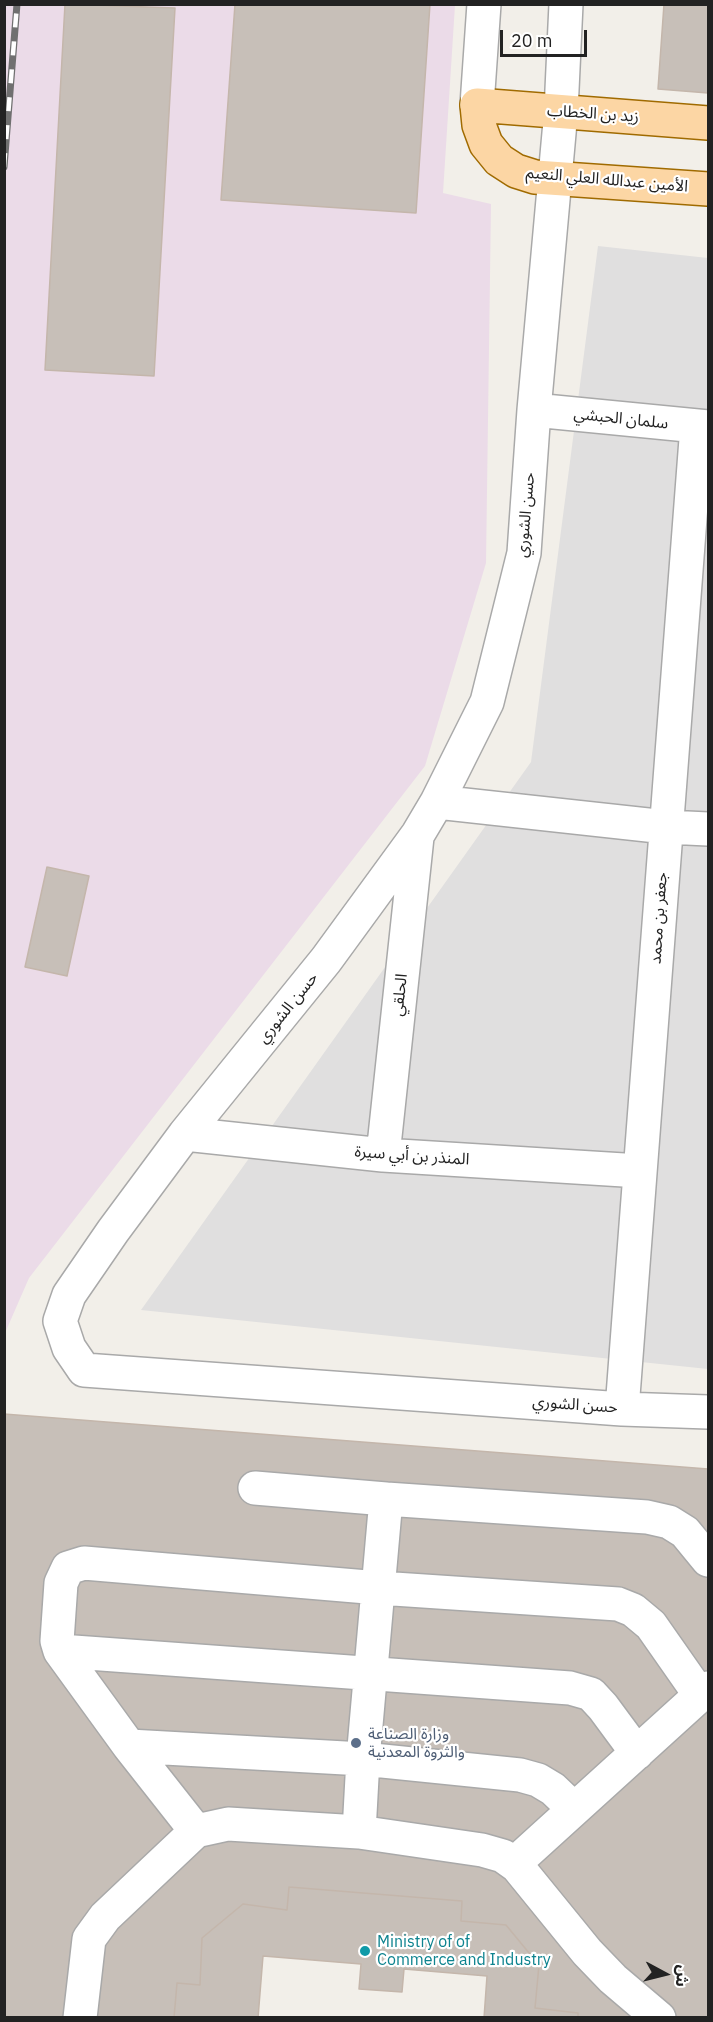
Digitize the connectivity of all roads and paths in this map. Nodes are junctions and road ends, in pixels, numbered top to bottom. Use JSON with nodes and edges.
{"nodes":[{"id":1,"x":484,"y":4,"type":"edge"},
{"id":2,"x":566,"y":4,"type":"edge"},
{"id":3,"x":477,"y":105,"type":"junction"},
{"id":4,"x":561,"y":111,"type":"junction"},
{"id":5,"x":708,"y":123,"type":"edge"},
{"id":6,"x":555,"y":178,"type":"junction"},
{"id":7,"x":708,"y":189,"type":"edge"},
{"id":8,"x":534,"y":411,"type":"junction"},
{"id":9,"x":703,"y":427,"type":"edge"},
{"id":10,"x":437,"y":802,"type":"junction"},
{"id":11,"x":666,"y":827,"type":"junction"},
{"id":12,"x":708,"y":829,"type":"edge"},
{"id":13,"x":418,"y":834,"type":"junction"},
{"id":14,"x":185,"y":1134,"type":"junction"},
{"id":15,"x":383,"y":1155,"type":"junction"},
{"id":16,"x":640,"y":1171,"type":"junction"},
{"id":17,"x":622,"y":1409,"type":"junction"},
{"id":18,"x":708,"y":1412,"type":"edge"},
{"id":19,"x":255,"y":1488,"type":"dead end"},
{"id":20,"x":386,"y":1499,"type":"junction"},
{"id":21,"x":708,"y":1560,"type":"edge"},
{"id":22,"x":379,"y":1588,"type":"junction"},
{"id":23,"x":60,"y":1651,"type":"junction"},
{"id":24,"x":372,"y":1672,"type":"junction"},
{"id":25,"x":704,"y":1691,"type":"edge"},
{"id":26,"x":129,"y":1746,"type":"junction"},
{"id":27,"x":637,"y":1753,"type":"junction"},
{"id":28,"x":363,"y":1759,"type":"junction"},
{"id":29,"x":574,"y":1809,"type":"junction"},
{"id":30,"x":196,"y":1831,"type":"junction"},
{"id":31,"x":359,"y":1832,"type":"junction"},
{"id":32,"x":525,"y":1854,"type":"dead end"},
{"id":33,"x":80,"y":2018,"type":"edge"},
{"id":34,"x":659,"y":2018,"type":"edge"}],
"edges":[{"from":1,"to":3,"type":"street"},
{"from":2,"to":4,"type":"street","name":"حسن الشوري"},
{"from":3,"to":4,"type":"main road","name":"زيد بن الخطاب"},
{"from":3,"to":6,"type":"main road","name":"الأمين عبدالله العلي النعيم"},
{"from":4,"to":5,"type":"main road","name":"زيد بن الخطاب"},
{"from":4,"to":6,"type":"street","name":"حسن الشوري"},
{"from":6,"to":7,"type":"main road","name":"الأمين عبدالله العلي النعيم"},
{"from":6,"to":8,"type":"street","name":"حسن الشوري"},
{"from":8,"to":9,"type":"street","name":"سلمان الحبشي"},
{"from":8,"to":10,"type":"street","name":"حسن الشوري"},
{"from":9,"to":11,"type":"street","name":"جعفر بن محمد"},
{"from":10,"to":11,"type":"street"},
{"from":10,"to":13,"type":"street","name":"حسن الشوري"},
{"from":11,"to":12,"type":"street"},
{"from":11,"to":16,"type":"street","name":"جعفر بن محمد"},
{"from":13,"to":14,"type":"street","name":"حسن الشوري"},
{"from":13,"to":15,"type":"street","name":"الحلقي"},
{"from":14,"to":15,"type":"street","name":"المنذر بن أبي سيرة"},
{"from":14,"to":17,"type":"street","name":"حسن الشوري"},
{"from":15,"to":16,"type":"street","name":"المنذر بن أبي سيرة"},
{"from":16,"to":17,"type":"street","name":"جعفر بن محمد"},
{"from":17,"to":18,"type":"street","name":"حسن الشوري"},
{"from":19,"to":20,"type":"street"},
{"from":20,"to":21,"type":"street"},
{"from":20,"to":22,"type":"street"},
{"from":22,"to":23,"type":"street"},
{"from":22,"to":24,"type":"street"},
{"from":22,"to":25,"type":"street"},
{"from":23,"to":24,"type":"street"},
{"from":23,"to":26,"type":"street"},
{"from":24,"to":27,"type":"street"},
{"from":24,"to":28,"type":"street"},
{"from":25,"to":27,"type":"street"},
{"from":26,"to":28,"type":"street"},
{"from":26,"to":30,"type":"street"},
{"from":27,"to":29,"type":"street"},
{"from":28,"to":29,"type":"street"},
{"from":28,"to":31,"type":"street"},
{"from":29,"to":32,"type":"street"},
{"from":30,"to":31,"type":"street"},
{"from":30,"to":33,"type":"street"},
{"from":31,"to":34,"type":"street"}]}
